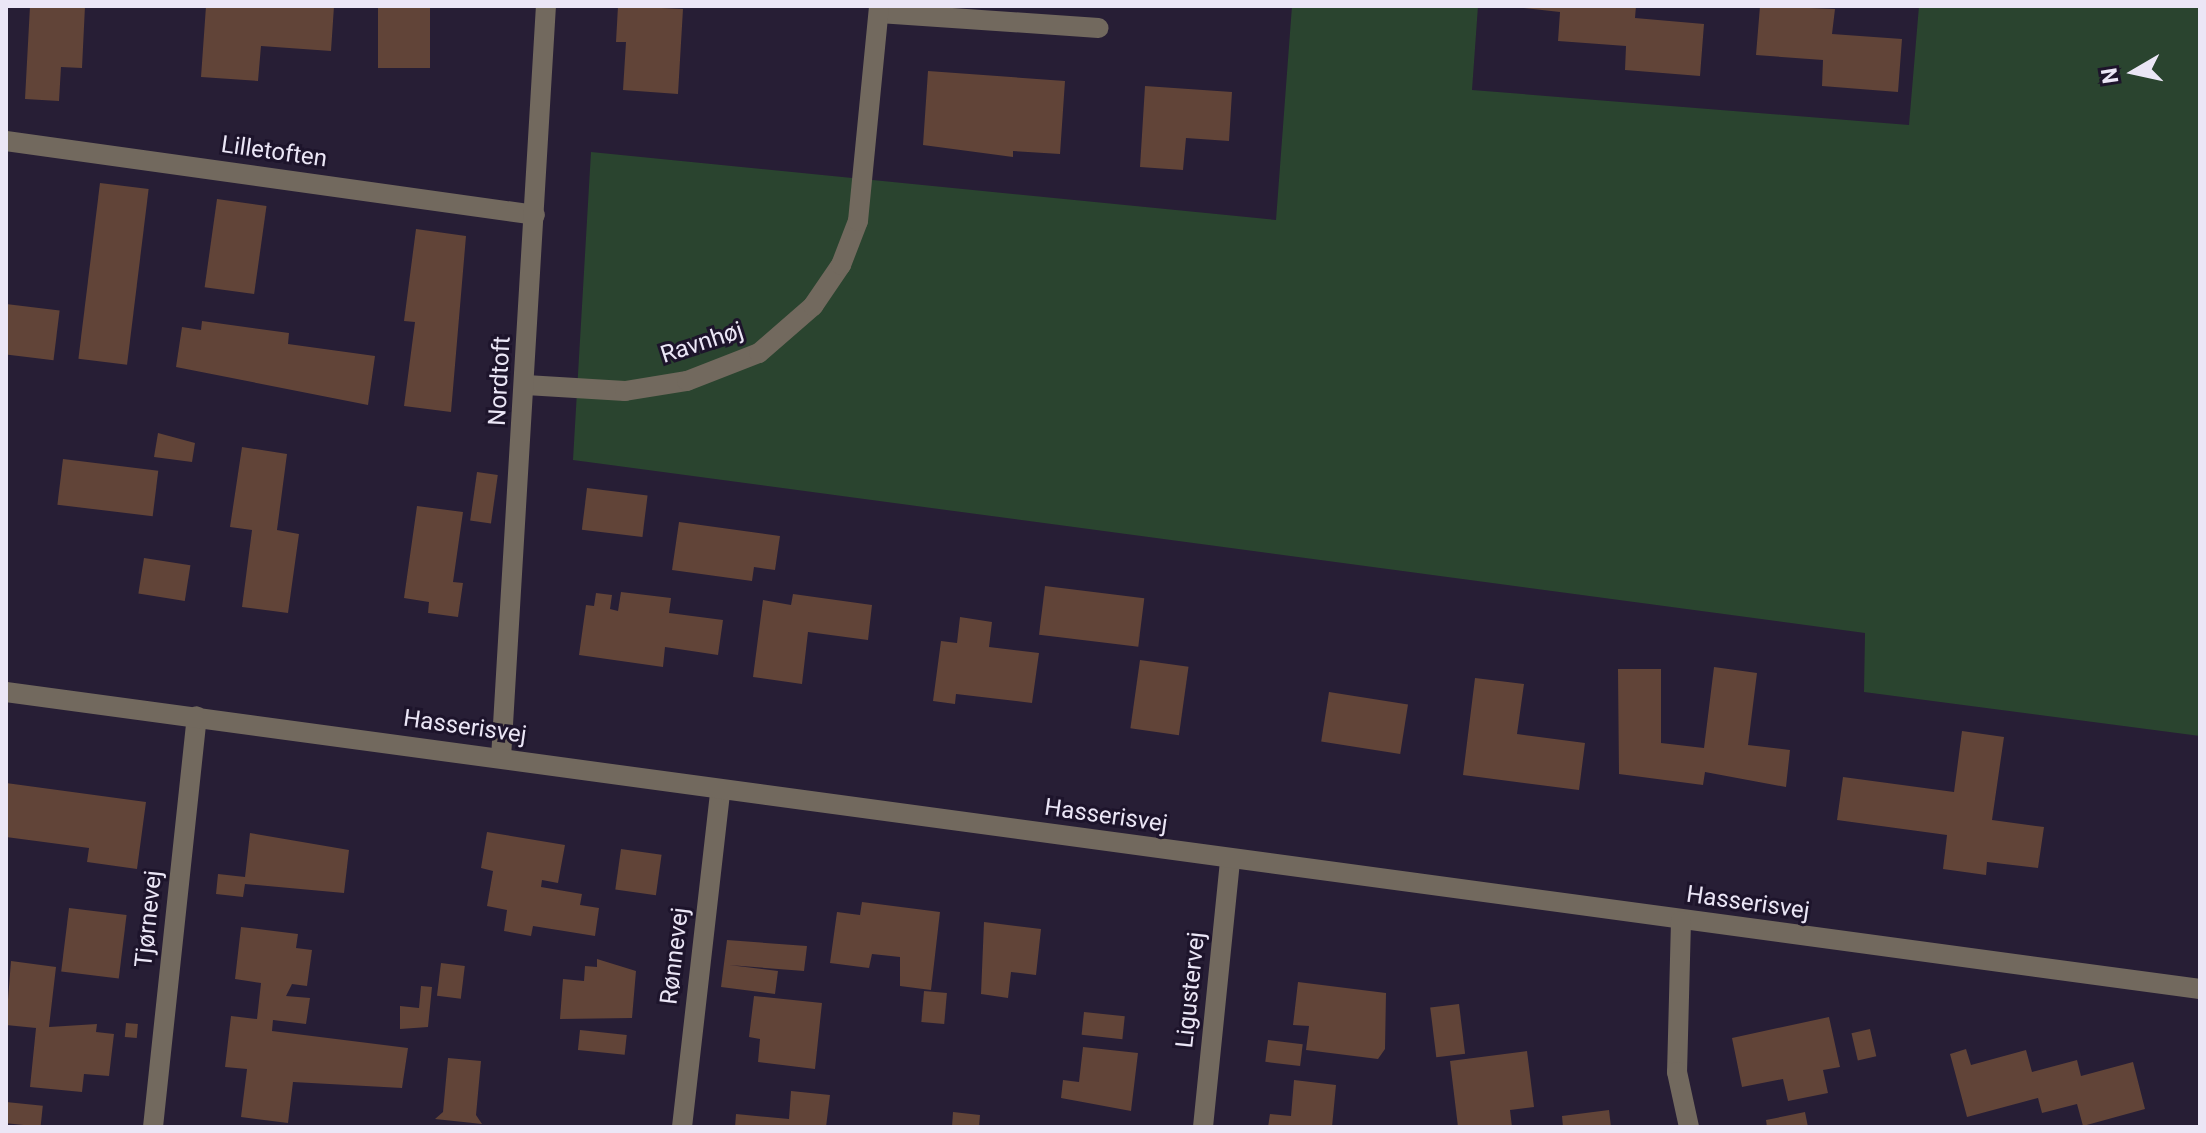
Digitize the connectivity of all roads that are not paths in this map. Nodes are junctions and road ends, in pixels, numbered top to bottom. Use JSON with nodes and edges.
{"nodes":[{"id":1,"x":546,"y":6,"type":"edge"},
{"id":2,"x":879,"y":10,"type":"edge"},
{"id":3,"x":1098,"y":28,"type":"dead end"},
{"id":4,"x":6,"y":141,"type":"edge"},
{"id":5,"x":535,"y":215,"type":"junction"},
{"id":6,"x":526,"y":385,"type":"junction"},
{"id":7,"x":6,"y":692,"type":"edge"},
{"id":8,"x":197,"y":716,"type":"junction"},
{"id":9,"x":501,"y":758,"type":"junction"},
{"id":10,"x":720,"y":791,"type":"junction"},
{"id":11,"x":1230,"y":859,"type":"junction"},
{"id":12,"x":1681,"y":921,"type":"junction"},
{"id":13,"x":2200,"y":989,"type":"edge"},
{"id":14,"x":153,"y":1127,"type":"edge"},
{"id":15,"x":682,"y":1127,"type":"edge"},
{"id":16,"x":1203,"y":1127,"type":"edge"},
{"id":17,"x":1689,"y":1127,"type":"edge"}],
"edges":[{"from":1,"to":5,"type":"street","name":"Nordtoft"},
{"from":2,"to":3,"type":"street","name":"Ravnhøj"},
{"from":2,"to":6,"type":"street","name":"Ravnhøj"},
{"from":4,"to":5,"type":"street","name":"Lilletoften"},
{"from":5,"to":6,"type":"street","name":"Nordtoft"},
{"from":6,"to":9,"type":"street","name":"Nordtoft"},
{"from":7,"to":8,"type":"street","name":"Hasserisvej"},
{"from":8,"to":9,"type":"street","name":"Hasserisvej"},
{"from":8,"to":14,"type":"street","name":"Tjørnevej"},
{"from":9,"to":10,"type":"street","name":"Hasserisvej"},
{"from":10,"to":11,"type":"street","name":"Hasserisvej"},
{"from":10,"to":15,"type":"street","name":"Rønnevej"},
{"from":11,"to":12,"type":"street","name":"Hasserisvej"},
{"from":11,"to":16,"type":"street","name":"Ligustervej"},
{"from":12,"to":13,"type":"street","name":"Hasserisvej"},
{"from":12,"to":17,"type":"street"}]}
